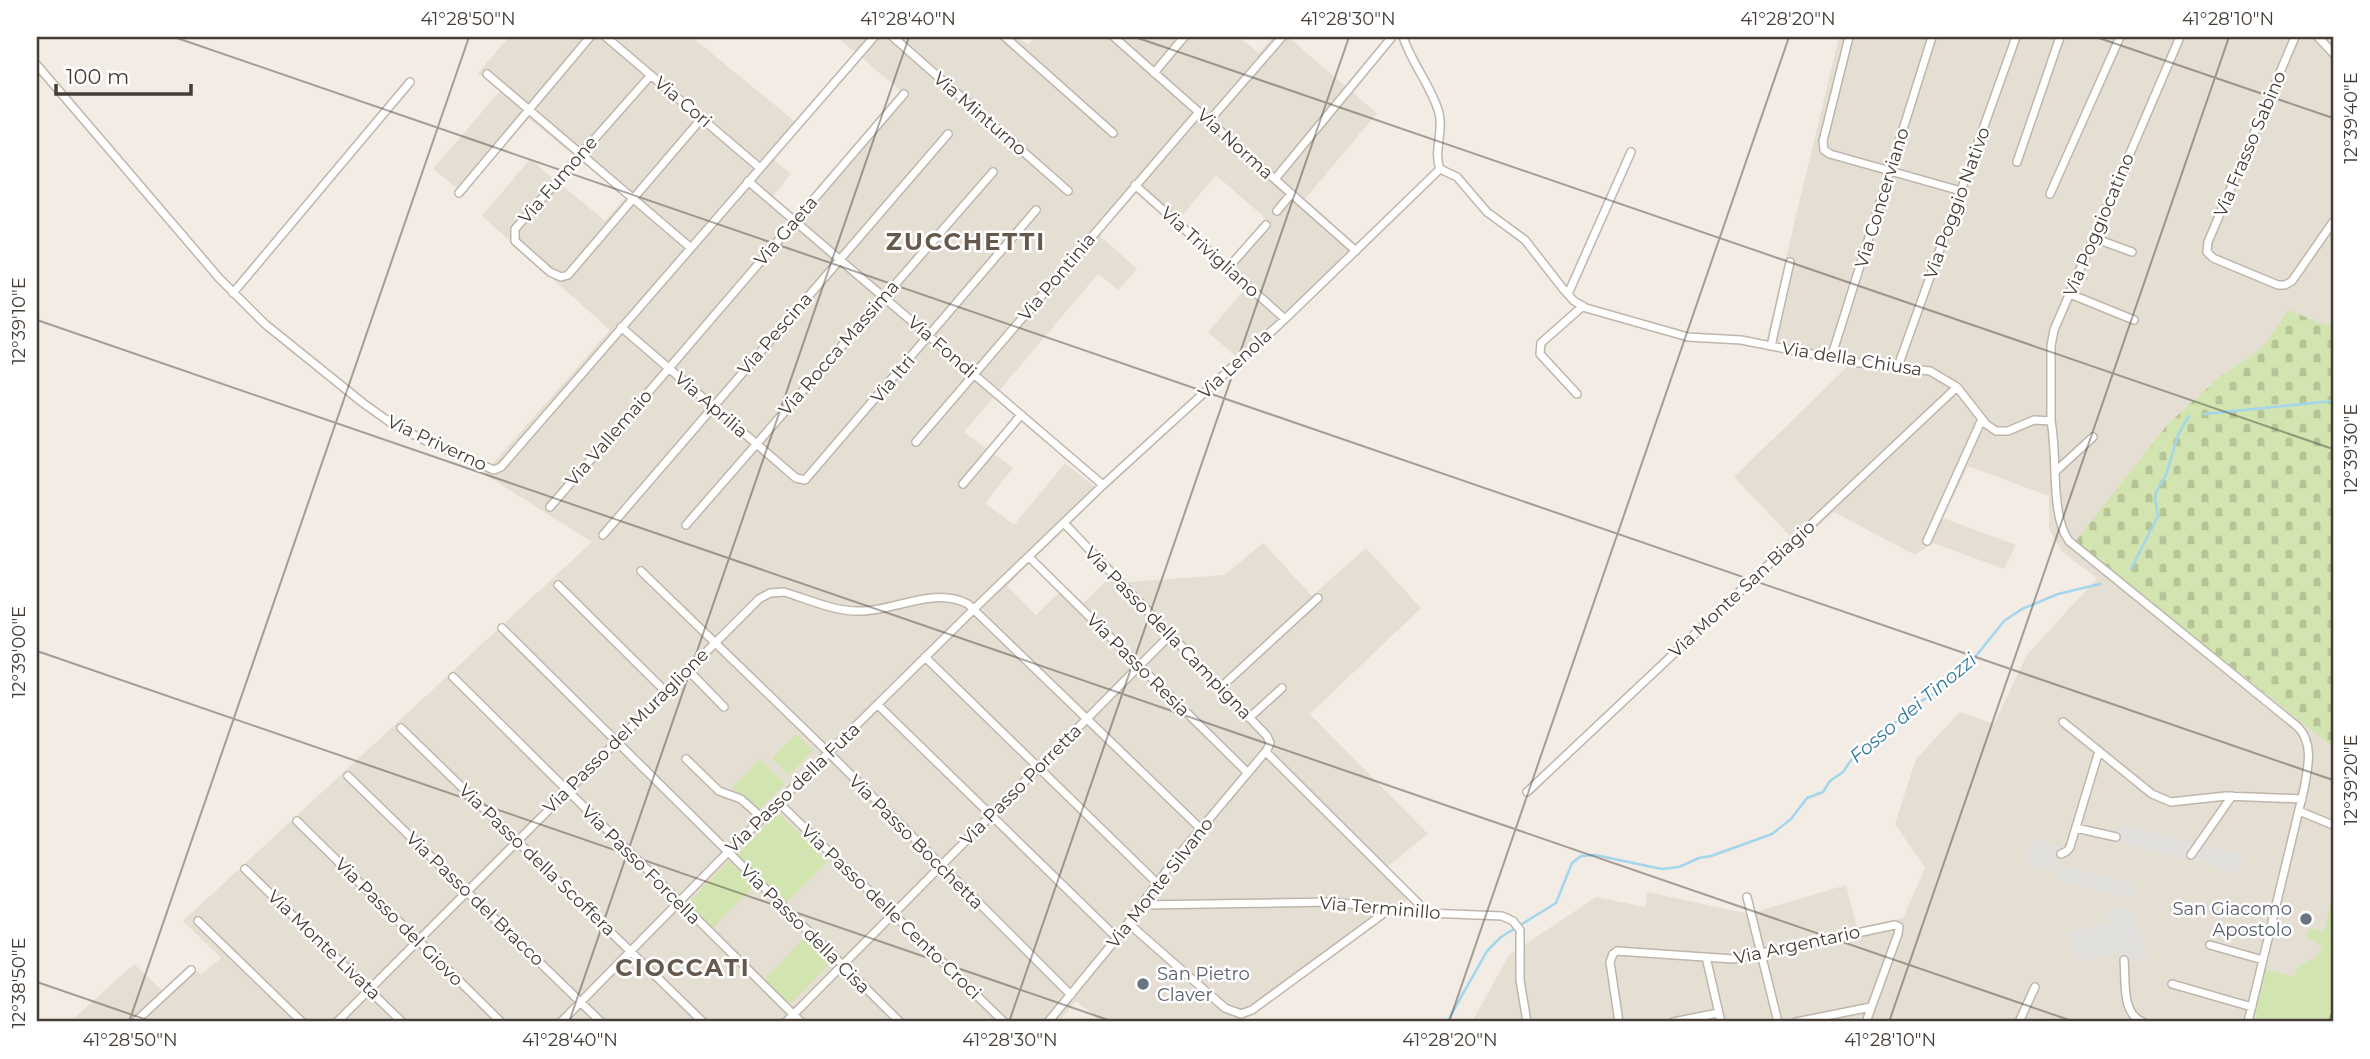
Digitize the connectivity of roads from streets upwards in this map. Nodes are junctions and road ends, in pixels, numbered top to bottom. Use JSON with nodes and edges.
{"nodes":[{"id":1,"x":590,"y":37,"type":"edge"},
{"id":2,"x":606,"y":37,"type":"edge"},
{"id":3,"x":874,"y":37,"type":"edge"},
{"id":4,"x":893,"y":37,"type":"edge"},
{"id":5,"x":1004,"y":37,"type":"edge"},
{"id":6,"x":1114,"y":37,"type":"edge"},
{"id":7,"x":1184,"y":37,"type":"edge"},
{"id":8,"x":1282,"y":37,"type":"edge"},
{"id":9,"x":1392,"y":37,"type":"edge"},
{"id":10,"x":1403,"y":37,"type":"edge"},
{"id":11,"x":1849,"y":37,"type":"edge"},
{"id":12,"x":1932,"y":37,"type":"edge"},
{"id":13,"x":2016,"y":37,"type":"edge"},
{"id":14,"x":2060,"y":37,"type":"edge"},
{"id":15,"x":2120,"y":37,"type":"edge"},
{"id":16,"x":2180,"y":37,"type":"edge"},
{"id":17,"x":2295,"y":37,"type":"edge"},
{"id":18,"x":2318,"y":37,"type":"edge"},
{"id":19,"x":2333,"y":53,"type":"edge"},
{"id":20,"x":37,"y":65,"type":"edge"},
{"id":21,"x":1154,"y":73,"type":"junction"},
{"id":22,"x":487,"y":74,"type":"dead end"},
{"id":23,"x":651,"y":75,"type":"junction"},
{"id":24,"x":410,"y":82,"type":"dead end"},
{"id":25,"x":904,"y":94,"type":"dead end"},
{"id":26,"x":529,"y":110,"type":"junction"},
{"id":27,"x":1199,"y":113,"type":"junction"},
{"id":28,"x":702,"y":118,"type":"junction"},
{"id":29,"x":1209,"y":121,"type":"junction"},
{"id":30,"x":1113,"y":132,"type":"dead end"},
{"id":31,"x":948,"y":134,"type":"dead end"},
{"id":32,"x":1631,"y":152,"type":"dead end"},
{"id":33,"x":581,"y":154,"type":"junction"},
{"id":34,"x":2017,"y":162,"type":"dead end"},
{"id":35,"x":760,"y":168,"type":"junction"},
{"id":36,"x":1440,"y":169,"type":"junction"},
{"id":37,"x":1891,"y":171,"type":"junction"},
{"id":38,"x":993,"y":172,"type":"dead end"},
{"id":39,"x":1275,"y":179,"type":"junction"},
{"id":40,"x":748,"y":181,"type":"junction"},
{"id":41,"x":1135,"y":186,"type":"junction"},
{"id":42,"x":1068,"y":191,"type":"dead end"},
{"id":43,"x":1961,"y":191,"type":"junction"},
{"id":44,"x":459,"y":193,"type":"dead end"},
{"id":45,"x":1291,"y":194,"type":"junction"},
{"id":46,"x":2050,"y":194,"type":"dead end"},
{"id":47,"x":633,"y":198,"type":"junction"},
{"id":48,"x":1036,"y":210,"type":"dead end"},
{"id":49,"x":1277,"y":211,"type":"dead end"},
{"id":50,"x":794,"y":221,"type":"junction"},
{"id":51,"x":2333,"y":222,"type":"edge"},
{"id":52,"x":1266,"y":225,"type":"dead end"},
{"id":53,"x":2094,"y":238,"type":"junction"},
{"id":54,"x":691,"y":248,"type":"junction"},
{"id":55,"x":1356,"y":251,"type":"junction"},
{"id":56,"x":2132,"y":253,"type":"dead end"},
{"id":57,"x":839,"y":260,"type":"junction"},
{"id":58,"x":1790,"y":262,"type":"dead end"},
{"id":59,"x":1228,"y":268,"type":"junction"},
{"id":60,"x":233,"y":293,"type":"junction"},
{"id":61,"x":2070,"y":293,"type":"junction"},
{"id":62,"x":1568,"y":294,"type":"junction"},
{"id":63,"x":883,"y":297,"type":"junction"},
{"id":64,"x":1583,"y":306,"type":"junction"},
{"id":65,"x":1284,"y":318,"type":"junction"},
{"id":66,"x":2134,"y":320,"type":"dead end"},
{"id":67,"x":621,"y":327,"type":"junction"},
{"id":68,"x":929,"y":336,"type":"junction"},
{"id":69,"x":1771,"y":346,"type":"junction"},
{"id":70,"x":1831,"y":358,"type":"junction"},
{"id":71,"x":669,"y":368,"type":"junction"},
{"id":72,"x":1897,"y":369,"type":"junction"},
{"id":73,"x":974,"y":375,"type":"junction"},
{"id":74,"x":1957,"y":387,"type":"junction"},
{"id":75,"x":1577,"y":394,"type":"dead end"},
{"id":76,"x":713,"y":407,"type":"junction"},
{"id":77,"x":1020,"y":415,"type":"junction"},
{"id":78,"x":1982,"y":419,"type":"junction"},
{"id":79,"x":2051,"y":421,"type":"junction"},
{"id":80,"x":2093,"y":437,"type":"dead end"},
{"id":81,"x":916,"y":442,"type":"dead end"},
{"id":82,"x":756,"y":444,"type":"junction"},
{"id":83,"x":2057,"y":470,"type":"junction"},
{"id":84,"x":802,"y":480,"type":"joint"},
{"id":85,"x":963,"y":484,"type":"dead end"},
{"id":86,"x":1103,"y":485,"type":"junction"},
{"id":87,"x":550,"y":507,"type":"dead end"},
{"id":88,"x":1064,"y":523,"type":"junction"},
{"id":89,"x":686,"y":525,"type":"dead end"},
{"id":90,"x":603,"y":535,"type":"dead end"},
{"id":91,"x":1927,"y":541,"type":"dead end"},
{"id":92,"x":1029,"y":557,"type":"junction"},
{"id":93,"x":641,"y":571,"type":"dead end"},
{"id":94,"x":558,"y":584,"type":"dead end"},
{"id":95,"x":1318,"y":598,"type":"dead end"},
{"id":96,"x":974,"y":609,"type":"junction"},
{"id":97,"x":502,"y":628,"type":"dead end"},
{"id":98,"x":1167,"y":638,"type":"dead end"},
{"id":99,"x":715,"y":643,"type":"junction"},
{"id":100,"x":925,"y":657,"type":"junction"},
{"id":101,"x":1139,"y":667,"type":"junction"},
{"id":102,"x":687,"y":669,"type":"junction"},
{"id":103,"x":453,"y":677,"type":"dead end"},
{"id":104,"x":1220,"y":688,"type":"junction"},
{"id":105,"x":1282,"y":688,"type":"dead end"},
{"id":106,"x":665,"y":691,"type":"junction"},
{"id":107,"x":878,"y":705,"type":"junction"},
{"id":108,"x":724,"y":707,"type":"dead end"},
{"id":109,"x":1087,"y":718,"type":"junction"},
{"id":110,"x":1249,"y":718,"type":"junction"},
{"id":111,"x":2063,"y":722,"type":"dead end"},
{"id":112,"x":401,"y":728,"type":"dead end"},
{"id":113,"x":617,"y":740,"type":"junction"},
{"id":114,"x":1270,"y":743,"type":"joint"},
{"id":115,"x":2099,"y":751,"type":"junction"},
{"id":116,"x":1266,"y":752,"type":"junction"},
{"id":117,"x":829,"y":754,"type":"junction"},
{"id":118,"x":686,"y":760,"type":"dead end"},
{"id":119,"x":1039,"y":768,"type":"junction"},
{"id":120,"x":1248,"y":773,"type":"junction"},
{"id":121,"x":348,"y":776,"type":"dead end"},
{"id":122,"x":567,"y":790,"type":"junction"},
{"id":123,"x":1527,"y":792,"type":"dead end"},
{"id":124,"x":2232,"y":796,"type":"junction"},
{"id":125,"x":2302,"y":799,"type":"junction"},
{"id":126,"x":779,"y":803,"type":"junction"},
{"id":127,"x":2299,"y":811,"type":"junction"},
{"id":128,"x":992,"y":814,"type":"junction"},
{"id":129,"x":762,"y":818,"type":"junction"},
{"id":130,"x":297,"y":821,"type":"dead end"},
{"id":131,"x":2333,"y":825,"type":"edge"},
{"id":132,"x":2076,"y":828,"type":"junction"},
{"id":133,"x":1201,"y":829,"type":"junction"},
{"id":134,"x":2116,"y":837,"type":"dead end"},
{"id":135,"x":516,"y":841,"type":"junction"},
{"id":136,"x":727,"y":852,"type":"junction"},
{"id":137,"x":2061,"y":854,"type":"dead end"},
{"id":138,"x":2191,"y":855,"type":"dead end"},
{"id":139,"x":940,"y":867,"type":"junction"},
{"id":140,"x":245,"y":869,"type":"dead end"},
{"id":141,"x":1157,"y":883,"type":"junction"},
{"id":142,"x":467,"y":890,"type":"junction"},
{"id":143,"x":1747,"y":897,"type":"dead end"},
{"id":144,"x":679,"y":903,"type":"junction"},
{"id":145,"x":1142,"y":905,"type":"junction"},
{"id":146,"x":1391,"y":908,"type":"junction"},
{"id":147,"x":1427,"y":912,"type":"junction"},
{"id":148,"x":893,"y":914,"type":"junction"},
{"id":149,"x":198,"y":921,"type":"dead end"},
{"id":150,"x":1128,"y":923,"type":"junction"},
{"id":151,"x":1117,"y":938,"type":"junction"},
{"id":152,"x":418,"y":940,"type":"junction"},
{"id":153,"x":2210,"y":945,"type":"dead end"},
{"id":154,"x":631,"y":952,"type":"junction"},
{"id":155,"x":1762,"y":954,"type":"junction"},
{"id":156,"x":1706,"y":957,"type":"junction"},
{"id":157,"x":2124,"y":960,"type":"dead end"},
{"id":158,"x":2263,"y":960,"type":"junction"},
{"id":159,"x":842,"y":965,"type":"junction"},
{"id":160,"x":191,"y":970,"type":"dead end"},
{"id":161,"x":2172,"y":984,"type":"dead end"},
{"id":162,"x":2035,"y":987,"type":"dead end"},
{"id":163,"x":369,"y":989,"type":"junction"},
{"id":164,"x":1071,"y":995,"type":"junction"},
{"id":165,"x":580,"y":1002,"type":"junction"},
{"id":166,"x":1871,"y":1007,"type":"junction"},
{"id":167,"x":2252,"y":1007,"type":"junction"},
{"id":168,"x":1718,"y":1013,"type":"junction"},
{"id":169,"x":793,"y":1015,"type":"junction"},
{"id":170,"x":135,"y":1022,"type":"edge"},
{"id":171,"x":302,"y":1022,"type":"edge"},
{"id":172,"x":337,"y":1022,"type":"edge"},
{"id":173,"x":402,"y":1022,"type":"edge"},
{"id":174,"x":501,"y":1022,"type":"edge"},
{"id":175,"x":561,"y":1022,"type":"edge"},
{"id":176,"x":601,"y":1022,"type":"edge"},
{"id":177,"x":703,"y":1022,"type":"edge"},
{"id":178,"x":786,"y":1022,"type":"edge"},
{"id":179,"x":801,"y":1022,"type":"edge"},
{"id":180,"x":900,"y":1022,"type":"edge"},
{"id":181,"x":1004,"y":1022,"type":"edge"},
{"id":182,"x":1048,"y":1022,"type":"edge"},
{"id":183,"x":1527,"y":1022,"type":"edge"},
{"id":184,"x":1619,"y":1022,"type":"edge"},
{"id":185,"x":1673,"y":1022,"type":"edge"},
{"id":186,"x":1721,"y":1022,"type":"edge"},
{"id":187,"x":1777,"y":1022,"type":"edge"},
{"id":188,"x":1796,"y":1022,"type":"edge"},
{"id":189,"x":1866,"y":1022,"type":"edge"},
{"id":190,"x":2019,"y":1022,"type":"edge"},
{"id":191,"x":2143,"y":1022,"type":"edge"},
{"id":192,"x":2248,"y":1022,"type":"edge"}],
"edges":[{"from":1,"to":26,"type":"street"},
{"from":2,"to":23,"type":"street","name":"Via Cori"},
{"from":3,"to":35,"type":"street","name":"Via Priverno"},
{"from":4,"to":42,"type":"street","name":"Via Minturno"},
{"from":5,"to":30,"type":"street"},
{"from":6,"to":21,"type":"street","name":"Via Norma"},
{"from":7,"to":21,"type":"street"},
{"from":8,"to":29,"type":"street"},
{"from":9,"to":39,"type":"street"},
{"from":10,"to":36,"type":"street"},
{"from":11,"to":37,"type":"street"},
{"from":12,"to":37,"type":"street","name":"Via Concerviano"},
{"from":13,"to":43,"type":"street","name":"Via Poggio Nativo"},
{"from":14,"to":34,"type":"street"},
{"from":15,"to":46,"type":"street"},
{"from":16,"to":53,"type":"street","name":"Via Poggiocatino"},
{"from":17,"to":51,"type":"street","name":"Via Frasso Sabino"},
{"from":18,"to":19,"type":"street"},
{"from":20,"to":60,"type":"street","name":"Via Priverno"},
{"from":21,"to":27,"type":"street","name":"Via Norma"},
{"from":22,"to":26,"type":"street"},
{"from":23,"to":28,"type":"street","name":"Via Cori"},
{"from":23,"to":33,"type":"street","name":"Via Fumone"},
{"from":24,"to":60,"type":"street"},
{"from":25,"to":50,"type":"street","name":"Via Gaeta"},
{"from":26,"to":33,"type":"street"},
{"from":26,"to":44,"type":"street"},
{"from":27,"to":29,"type":"street","name":"Via Norma"},
{"from":27,"to":41,"type":"street","name":"Via Pontinia"},
{"from":28,"to":35,"type":"street","name":"Via Cori"},
{"from":28,"to":47,"type":"street","name":"Via Fumone"},
{"from":29,"to":39,"type":"street","name":"Via Norma"},
{"from":31,"to":57,"type":"street","name":"Via Pescina"},
{"from":32,"to":62,"type":"street"},
{"from":33,"to":47,"type":"street"},
{"from":33,"to":47,"type":"street","name":"Via Fumone"},
{"from":35,"to":40,"type":"street","name":"Via Priverno"},
{"from":36,"to":55,"type":"street","name":"Via Lenola"},
{"from":36,"to":62,"type":"street","name":"Via della Chiusa"},
{"from":37,"to":43,"type":"street"},
{"from":37,"to":70,"type":"street","name":"Via Concerviano"},
{"from":38,"to":63,"type":"street","name":"Via Rocca Massima"},
{"from":39,"to":45,"type":"street","name":"Via Norma"},
{"from":40,"to":50,"type":"street","name":"Via Fondi"},
{"from":40,"to":54,"type":"street","name":"Via Priverno"},
{"from":41,"to":59,"type":"street","name":"Via Trivigliano"},
{"from":41,"to":73,"type":"street","name":"Via Pontinia"},
{"from":43,"to":72,"type":"street","name":"Via Poggio Nativo"},
{"from":45,"to":49,"type":"street"},
{"from":45,"to":55,"type":"street","name":"Via Norma"},
{"from":47,"to":54,"type":"street"},
{"from":48,"to":68,"type":"street","name":"Via Itri"},
{"from":50,"to":57,"type":"street","name":"Via Fondi"},
{"from":50,"to":71,"type":"street","name":"Via Gaeta"},
{"from":52,"to":59,"type":"street"},
{"from":53,"to":56,"type":"street"},
{"from":53,"to":61,"type":"street","name":"Via Poggiocatino"},
{"from":54,"to":67,"type":"street","name":"Via Priverno"},
{"from":55,"to":65,"type":"street","name":"Via Lenola"},
{"from":57,"to":63,"type":"street","name":"Via Fondi"},
{"from":57,"to":76,"type":"street","name":"Via Pescina"},
{"from":58,"to":69,"type":"street"},
{"from":59,"to":65,"type":"street","name":"Via Trivigliano"},
{"from":60,"to":67,"type":"street","name":"Via Priverno"},
{"from":61,"to":66,"type":"street"},
{"from":61,"to":79,"type":"street","name":"Via Poggiocatino"},
{"from":62,"to":64,"type":"street","name":"Via della Chiusa"},
{"from":63,"to":68,"type":"street","name":"Via Fondi"},
{"from":63,"to":82,"type":"street","name":"Via Rocca Massima"},
{"from":64,"to":69,"type":"street","name":"Via della Chiusa"},
{"from":64,"to":75,"type":"street"},
{"from":65,"to":86,"type":"street","name":"Via Lenola"},
{"from":67,"to":71,"type":"street","name":"Via Aprilia"},
{"from":68,"to":73,"type":"street","name":"Via Fondi"},
{"from":68,"to":84,"type":"street","name":"Via Itri"},
{"from":69,"to":70,"type":"street","name":"Via della Chiusa"},
{"from":70,"to":72,"type":"street","name":"Via della Chiusa"},
{"from":71,"to":76,"type":"street","name":"Via Aprilia"},
{"from":71,"to":87,"type":"street","name":"Via Vallemaio"},
{"from":72,"to":74,"type":"street","name":"Via della Chiusa"},
{"from":73,"to":77,"type":"street","name":"Via Fondi"},
{"from":73,"to":81,"type":"street","name":"Via Pontinia"},
{"from":74,"to":78,"type":"street","name":"Via della Chiusa"},
{"from":74,"to":123,"type":"street","name":"Via Monte San Biagio"},
{"from":76,"to":82,"type":"street","name":"Via Aprilia"},
{"from":76,"to":90,"type":"street","name":"Via Pescina"},
{"from":77,"to":85,"type":"street"},
{"from":77,"to":86,"type":"street","name":"Via Fondi"},
{"from":78,"to":79,"type":"street"},
{"from":78,"to":91,"type":"street"},
{"from":79,"to":83,"type":"street"},
{"from":80,"to":83,"type":"street"},
{"from":82,"to":84,"type":"street","name":"Via Aprilia"},
{"from":82,"to":89,"type":"street","name":"Via Rocca Massima"},
{"from":83,"to":125,"type":"street"},
{"from":86,"to":88,"type":"street","name":"Via Lenola"},
{"from":88,"to":92,"type":"street","name":"Via Lenola"},
{"from":88,"to":104,"type":"street","name":"Via Passo della Campigna"},
{"from":92,"to":96,"type":"street","name":"Via Passo della Futa"},
{"from":92,"to":101,"type":"street","name":"Via Passo Resia"},
{"from":93,"to":99,"type":"street","name":"Via Passo Bocchetta"},
{"from":94,"to":106,"type":"street"},
{"from":95,"to":104,"type":"street"},
{"from":96,"to":99,"type":"street","name":"Via Passo del Muraglione"},
{"from":96,"to":100,"type":"street","name":"Via Passo della Futa"},
{"from":96,"to":109,"type":"street"},
{"from":97,"to":113,"type":"street","name":"Via Passo della Cisa"},
{"from":98,"to":101,"type":"street","name":"Via Passo Porretta"},
{"from":99,"to":102,"type":"street","name":"Via Passo del Muraglione"},
{"from":99,"to":117,"type":"street","name":"Via Passo Bocchetta"},
{"from":100,"to":107,"type":"street","name":"Via Passo della Futa"},
{"from":100,"to":119,"type":"street"},
{"from":101,"to":109,"type":"street","name":"Via Passo Porretta"},
{"from":101,"to":120,"type":"street","name":"Via Passo Resia"},
{"from":102,"to":106,"type":"street","name":"Via Passo del Muraglione"},
{"from":102,"to":108,"type":"street"},
{"from":103,"to":122,"type":"street","name":"Via Passo Forcella"},
{"from":104,"to":110,"type":"street","name":"Via Passo della Campigna"},
{"from":105,"to":110,"type":"street"},
{"from":106,"to":113,"type":"street","name":"Via Passo del Muraglione"},
{"from":107,"to":117,"type":"street","name":"Via Passo della Futa"},
{"from":107,"to":128,"type":"street"},
{"from":109,"to":119,"type":"street","name":"Via Passo Porretta"},
{"from":109,"to":133,"type":"street"},
{"from":110,"to":114,"type":"street","name":"Via Passo della Campigna"},
{"from":111,"to":115,"type":"street"},
{"from":112,"to":135,"type":"street","name":"Via Passo della Scoffera"},
{"from":113,"to":122,"type":"street","name":"Via Passo del Muraglione"},
{"from":113,"to":136,"type":"street","name":"Via Passo della Cisa"},
{"from":114,"to":116,"type":"street","name":"Via Monte Silvano"},
{"from":115,"to":124,"type":"street"},
{"from":115,"to":132,"type":"street"},
{"from":116,"to":120,"type":"street","name":"Via Monte Silvano"},
{"from":116,"to":147,"type":"street"},
{"from":117,"to":126,"type":"street","name":"Via Passo della Futa"},
{"from":117,"to":139,"type":"street","name":"Via Passo Bocchetta"},
{"from":118,"to":129,"type":"street"},
{"from":119,"to":128,"type":"street","name":"Via Passo Porretta"},
{"from":119,"to":141,"type":"street"},
{"from":120,"to":133,"type":"street","name":"Via Monte Silvano"},
{"from":121,"to":142,"type":"street","name":"Via Passo del Bracco"},
{"from":122,"to":135,"type":"street","name":"Via Passo del Muraglione"},
{"from":122,"to":144,"type":"street","name":"Via Passo Forcella"},
{"from":124,"to":125,"type":"street"},
{"from":124,"to":138,"type":"street"},
{"from":125,"to":127,"type":"street"},
{"from":126,"to":129,"type":"street","name":"Via Passo della Futa"},
{"from":126,"to":148,"type":"street","name":"Via Passo delle Cento Croci"},
{"from":127,"to":131,"type":"street"},
{"from":127,"to":158,"type":"street"},
{"from":128,"to":139,"type":"street","name":"Via Passo Porretta"},
{"from":128,"to":151,"type":"street"},
{"from":129,"to":136,"type":"street","name":"Via Passo della Futa"},
{"from":130,"to":152,"type":"street","name":"Via Passo del Giovo"},
{"from":132,"to":134,"type":"street"},
{"from":132,"to":137,"type":"street"},
{"from":133,"to":141,"type":"street","name":"Via Monte Silvano"},
{"from":135,"to":142,"type":"street","name":"Via Passo del Muraglione"},
{"from":135,"to":154,"type":"street","name":"Via Passo della Scoffera"},
{"from":136,"to":144,"type":"street","name":"Via Passo della Futa"},
{"from":136,"to":159,"type":"street","name":"Via Passo della Cisa"},
{"from":139,"to":148,"type":"street","name":"Via Passo Porretta"},
{"from":139,"to":164,"type":"street","name":"Via Passo Bocchetta"},
{"from":140,"to":163,"type":"street","name":"Via Monte Livata"},
{"from":141,"to":145,"type":"street","name":"Via Monte Silvano"},
{"from":142,"to":152,"type":"street","name":"Via Passo del Muraglione"},
{"from":142,"to":165,"type":"street","name":"Via Passo del Bracco"},
{"from":143,"to":155,"type":"street"},
{"from":144,"to":154,"type":"street","name":"Via Passo della Futa"},
{"from":144,"to":169,"type":"street","name":"Via Passo Forcella"},
{"from":145,"to":146,"type":"street","name":"Via Terminillo"},
{"from":145,"to":150,"type":"street","name":"Via Monte Silvano"},
{"from":146,"to":147,"type":"street","name":"Via Terminillo"},
{"from":146,"to":150,"type":"street"},
{"from":147,"to":183,"type":"street","name":"Via Terminillo"},
{"from":148,"to":159,"type":"street","name":"Via Passo Porretta"},
{"from":148,"to":181,"type":"street","name":"Via Passo delle Cento Croci"},
{"from":149,"to":171,"type":"street"},
{"from":150,"to":151,"type":"street","name":"Via Monte Silvano"},
{"from":151,"to":164,"type":"street","name":"Via Monte Silvano"},
{"from":152,"to":163,"type":"street","name":"Via Passo del Muraglione"},
{"from":152,"to":174,"type":"street","name":"Via Passo del Giovo"},
{"from":153,"to":158,"type":"street"},
{"from":154,"to":165,"type":"street","name":"Via Passo della Futa"},
{"from":154,"to":177,"type":"street","name":"Via Passo della Scoffera"},
{"from":155,"to":156,"type":"street","name":"Via Argentario"},
{"from":155,"to":166,"type":"street","name":"Via Argentario"},
{"from":155,"to":187,"type":"street"},
{"from":156,"to":168,"type":"street"},
{"from":156,"to":184,"type":"street","name":"Via Argentario"},
{"from":157,"to":191,"type":"street"},
{"from":158,"to":167,"type":"street"},
{"from":159,"to":169,"type":"street","name":"Via Passo Porretta"},
{"from":159,"to":180,"type":"street","name":"Via Passo della Cisa"},
{"from":160,"to":170,"type":"street"},
{"from":161,"to":167,"type":"street"},
{"from":162,"to":190,"type":"street"},
{"from":163,"to":172,"type":"street","name":"Via Passo del Muraglione"},
{"from":163,"to":173,"type":"street","name":"Via Monte Livata"},
{"from":164,"to":182,"type":"street","name":"Via Monte Silvano"},
{"from":165,"to":175,"type":"street","name":"Via Passo della Futa"},
{"from":165,"to":176,"type":"street","name":"Via Passo del Bracco"},
{"from":166,"to":188,"type":"street"},
{"from":166,"to":189,"type":"street"},
{"from":167,"to":192,"type":"street"},
{"from":168,"to":185,"type":"street"},
{"from":168,"to":186,"type":"street"},
{"from":169,"to":178,"type":"street","name":"Via Passo Porretta"},
{"from":169,"to":179,"type":"street","name":"Via Passo Forcella"}]}
